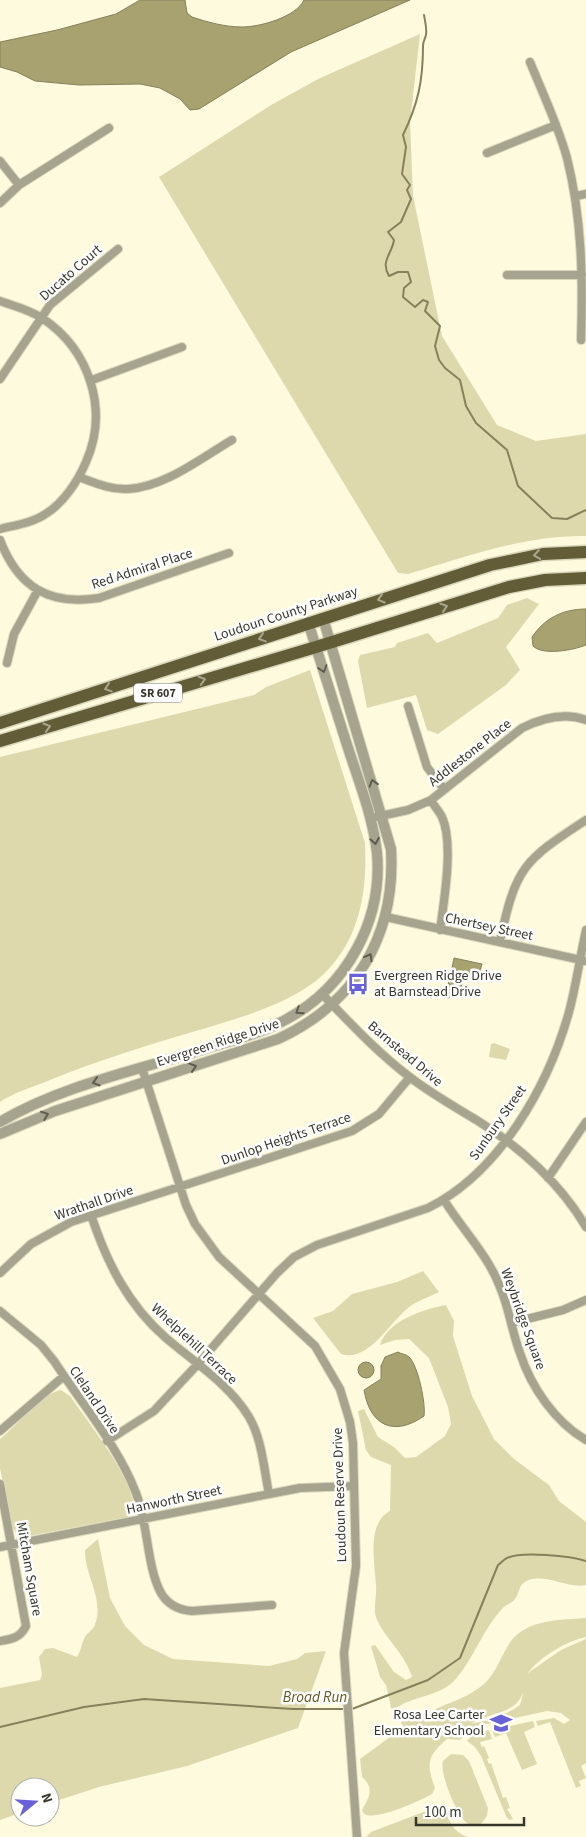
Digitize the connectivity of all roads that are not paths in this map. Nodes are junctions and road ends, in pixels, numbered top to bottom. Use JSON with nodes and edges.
{"nodes":[{"id":1,"x":530,"y":62,"type":"dead end"},
{"id":2,"x":556,"y":125,"type":"junction"},
{"id":3,"x":109,"y":128,"type":"dead end"},
{"id":4,"x":487,"y":153,"type":"dead end"},
{"id":5,"x":0,"y":161,"type":"edge"},
{"id":6,"x":19,"y":185,"type":"junction"},
{"id":7,"x":586,"y":194,"type":"edge"},
{"id":8,"x":576,"y":196,"type":"junction"},
{"id":9,"x":0,"y":203,"type":"edge"},
{"id":10,"x":118,"y":249,"type":"dead end"},
{"id":11,"x":507,"y":275,"type":"dead end"},
{"id":12,"x":582,"y":275,"type":"junction"},
{"id":13,"x":0,"y":302,"type":"edge"},
{"id":14,"x":42,"y":318,"type":"junction"},
{"id":15,"x":580,"y":340,"type":"dead end"},
{"id":16,"x":182,"y":347,"type":"dead end"},
{"id":17,"x":0,"y":379,"type":"edge"},
{"id":18,"x":92,"y":380,"type":"junction"},
{"id":19,"x":232,"y":440,"type":"dead end"},
{"id":20,"x":79,"y":477,"type":"junction"},
{"id":21,"x":0,"y":529,"type":"edge"},
{"id":22,"x":0,"y":540,"type":"edge"},
{"id":23,"x":586,"y":552,"type":"edge"},
{"id":24,"x":229,"y":553,"type":"dead end"},
{"id":25,"x":586,"y":578,"type":"edge"},
{"id":26,"x":38,"y":590,"type":"junction"},
{"id":27,"x":323,"y":618,"type":"junction"},
{"id":28,"x":308,"y":622,"type":"junction"},
{"id":29,"x":330,"y":643,"type":"junction"},
{"id":30,"x":316,"y":647,"type":"junction"},
{"id":31,"x":7,"y":663,"type":"dead end"},
{"id":32,"x":408,"y":706,"type":"dead end"},
{"id":33,"x":586,"y":720,"type":"edge"},
{"id":34,"x":0,"y":723,"type":"edge"},
{"id":35,"x":0,"y":741,"type":"edge"},
{"id":36,"x":444,"y":790,"type":"junction"},
{"id":37,"x":431,"y":800,"type":"junction"},
{"id":38,"x":383,"y":816,"type":"junction"},
{"id":39,"x":370,"y":818,"type":"junction"},
{"id":40,"x":586,"y":820,"type":"edge"},
{"id":41,"x":386,"y":917,"type":"junction"},
{"id":42,"x":440,"y":930,"type":"junction"},
{"id":43,"x":586,"y":930,"type":"edge"},
{"id":44,"x":500,"y":941,"type":"junction"},
{"id":45,"x":583,"y":961,"type":"edge"},
{"id":46,"x":322,"y":994,"type":"junction"},
{"id":47,"x":333,"y":1005,"type":"junction"},
{"id":48,"x":142,"y":1068,"type":"junction"},
{"id":49,"x":410,"y":1077,"type":"junction"},
{"id":50,"x":146,"y":1081,"type":"junction"},
{"id":51,"x":0,"y":1122,"type":"edge"},
{"id":52,"x":586,"y":1122,"type":"edge"},
{"id":53,"x":0,"y":1134,"type":"edge"},
{"id":54,"x":505,"y":1140,"type":"junction"},
{"id":55,"x":548,"y":1178,"type":"junction"},
{"id":56,"x":180,"y":1187,"type":"junction"},
{"id":57,"x":444,"y":1200,"type":"junction"},
{"id":58,"x":92,"y":1216,"type":"junction"},
{"id":59,"x":586,"y":1227,"type":"edge"},
{"id":60,"x":0,"y":1273,"type":"edge"},
{"id":61,"x":259,"y":1293,"type":"junction"},
{"id":62,"x":586,"y":1300,"type":"edge"},
{"id":63,"x":0,"y":1311,"type":"edge"},
{"id":64,"x":512,"y":1323,"type":"junction"},
{"id":65,"x":197,"y":1365,"type":"junction"},
{"id":66,"x":64,"y":1376,"type":"junction"},
{"id":67,"x":0,"y":1431,"type":"edge"},
{"id":68,"x":586,"y":1440,"type":"edge"},
{"id":69,"x":107,"y":1441,"type":"junction"},
{"id":70,"x":0,"y":1484,"type":"edge"},
{"id":71,"x":354,"y":1486,"type":"junction"},
{"id":72,"x":269,"y":1494,"type":"junction"},
{"id":73,"x":144,"y":1519,"type":"junction"},
{"id":74,"x":12,"y":1545,"type":"junction"},
{"id":75,"x":0,"y":1547,"type":"edge"},
{"id":76,"x":272,"y":1605,"type":"dead end"},
{"id":77,"x":0,"y":1641,"type":"edge"},
{"id":78,"x":357,"y":1837,"type":"edge"}],
"edges":[{"from":1,"to":2,"type":"street"},
{"from":2,"to":4,"type":"street"},
{"from":2,"to":8,"type":"street"},
{"from":3,"to":6,"type":"street"},
{"from":5,"to":6,"type":"street"},
{"from":6,"to":9,"type":"street"},
{"from":7,"to":8,"type":"street"},
{"from":8,"to":12,"type":"street"},
{"from":10,"to":14,"type":"street","name":"Ducato Court"},
{"from":11,"to":12,"type":"street"},
{"from":12,"to":15,"type":"street"},
{"from":13,"to":14,"type":"street"},
{"from":14,"to":17,"type":"street","name":"Ducato Court"},
{"from":14,"to":18,"type":"street"},
{"from":16,"to":18,"type":"street"},
{"from":18,"to":20,"type":"street"},
{"from":19,"to":20,"type":"street"},
{"from":20,"to":21,"type":"street"},
{"from":22,"to":26,"type":"street","name":"Red Admiral Place"},
{"from":23,"to":27,"type":"main road","name":"Loudoun County Parkway","number":"SR 607","one_way":true},
{"from":24,"to":26,"type":"street","name":"Red Admiral Place"},
{"from":29,"to":25,"type":"main road","number":"SR 607","one_way":true},
{"from":26,"to":31,"type":"street"},
{"from":27,"to":28,"type":"main road","name":"Loudoun County Parkway","number":"SR 607"},
{"from":27,"to":29,"type":"street","name":"Evergreen Ridge Drive"},
{"from":28,"to":30,"type":"street","name":"Evergreen Ridge Drive"},
{"from":28,"to":34,"type":"main road","name":"Loudoun County Parkway","number":"SR 607","one_way":true},
{"from":29,"to":30,"type":"main road","number":"SR 607"},
{"from":38,"to":29,"type":"street","name":"Evergreen Ridge Drive","one_way":true},
{"from":35,"to":30,"type":"main road","number":"SR 607","one_way":true},
{"from":30,"to":39,"type":"street","name":"Evergreen Ridge Drive","one_way":true},
{"from":32,"to":36,"type":"street"},
{"from":33,"to":36,"type":"street","name":"Addlestone Place"},
{"from":36,"to":37,"type":"street","name":"Addlestone Place"},
{"from":37,"to":38,"type":"street","name":"Addlestone Place"},
{"from":37,"to":42,"type":"street"},
{"from":38,"to":39,"type":"street","name":"Addlestone Place"},
{"from":38,"to":41,"type":"street","name":"Evergreen Ridge Drive"},
{"from":39,"to":46,"type":"street","name":"Evergreen Ridge Drive","one_way":true},
{"from":40,"to":44,"type":"street"},
{"from":41,"to":42,"type":"street","name":"Chertsey Street"},
{"from":47,"to":41,"type":"street","name":"Evergreen Ridge Drive","one_way":true},
{"from":42,"to":44,"type":"street","name":"Chertsey Street"},
{"from":43,"to":45,"type":"street","name":"Sunbury Street"},
{"from":44,"to":45,"type":"street","name":"Chertsey Street"},
{"from":45,"to":54,"type":"street","name":"Sunbury Street"},
{"from":46,"to":47,"type":"street","name":"Barnstead Drive"},
{"from":46,"to":48,"type":"street","name":"Evergreen Ridge Drive","one_way":true},
{"from":47,"to":49,"type":"street","name":"Barnstead Drive"},
{"from":50,"to":47,"type":"street","name":"Evergreen Ridge Drive","one_way":true},
{"from":48,"to":50,"type":"street","name":"Loudoun Reserve Drive"},
{"from":48,"to":51,"type":"street","name":"Evergreen Ridge Drive","one_way":true},
{"from":49,"to":54,"type":"street","name":"Barnstead Drive"},
{"from":49,"to":56,"type":"street","name":"Dunlop Heights Terrace"},
{"from":53,"to":50,"type":"street","name":"Evergreen Ridge Drive","one_way":true},
{"from":50,"to":56,"type":"street","name":"Loudoun Reserve Drive"},
{"from":52,"to":55,"type":"street"},
{"from":54,"to":55,"type":"street","name":"Barnstead Drive"},
{"from":54,"to":57,"type":"street","name":"Sunbury Street"},
{"from":55,"to":59,"type":"street","name":"Barnstead Drive"},
{"from":56,"to":58,"type":"street","name":"Wrathall Drive"},
{"from":56,"to":61,"type":"street","name":"Loudoun Reserve Drive"},
{"from":57,"to":61,"type":"street","name":"Sunbury Street"},
{"from":57,"to":64,"type":"street","name":"Weybridge Square"},
{"from":58,"to":60,"type":"street","name":"Wrathall Drive"},
{"from":58,"to":65,"type":"street","name":"Whelplehill Terrace"},
{"from":61,"to":65,"type":"street","name":"Sunbury Street"},
{"from":61,"to":71,"type":"street","name":"Loudoun Reserve Drive"},
{"from":62,"to":64,"type":"street"},
{"from":63,"to":66,"type":"street","name":"Cleland Drive"},
{"from":64,"to":68,"type":"street","name":"Weybridge Square"},
{"from":65,"to":69,"type":"street","name":"Sunbury Street"},
{"from":65,"to":72,"type":"street","name":"Whelplehill Terrace"},
{"from":66,"to":67,"type":"street"},
{"from":66,"to":69,"type":"street","name":"Cleland Drive"},
{"from":69,"to":73,"type":"street","name":"Cleland Drive"},
{"from":70,"to":74,"type":"street","name":"Mitcham Square"},
{"from":71,"to":72,"type":"street","name":"Hanworth Street"},
{"from":71,"to":78,"type":"street","name":"Loudoun Reserve Drive"},
{"from":72,"to":73,"type":"street","name":"Hanworth Street"},
{"from":73,"to":74,"type":"street","name":"Hanworth Street"},
{"from":73,"to":76,"type":"street","name":"Cleland Drive"},
{"from":74,"to":75,"type":"street","name":"Hanworth Street"},
{"from":74,"to":77,"type":"street","name":"Mitcham Square"}]}
